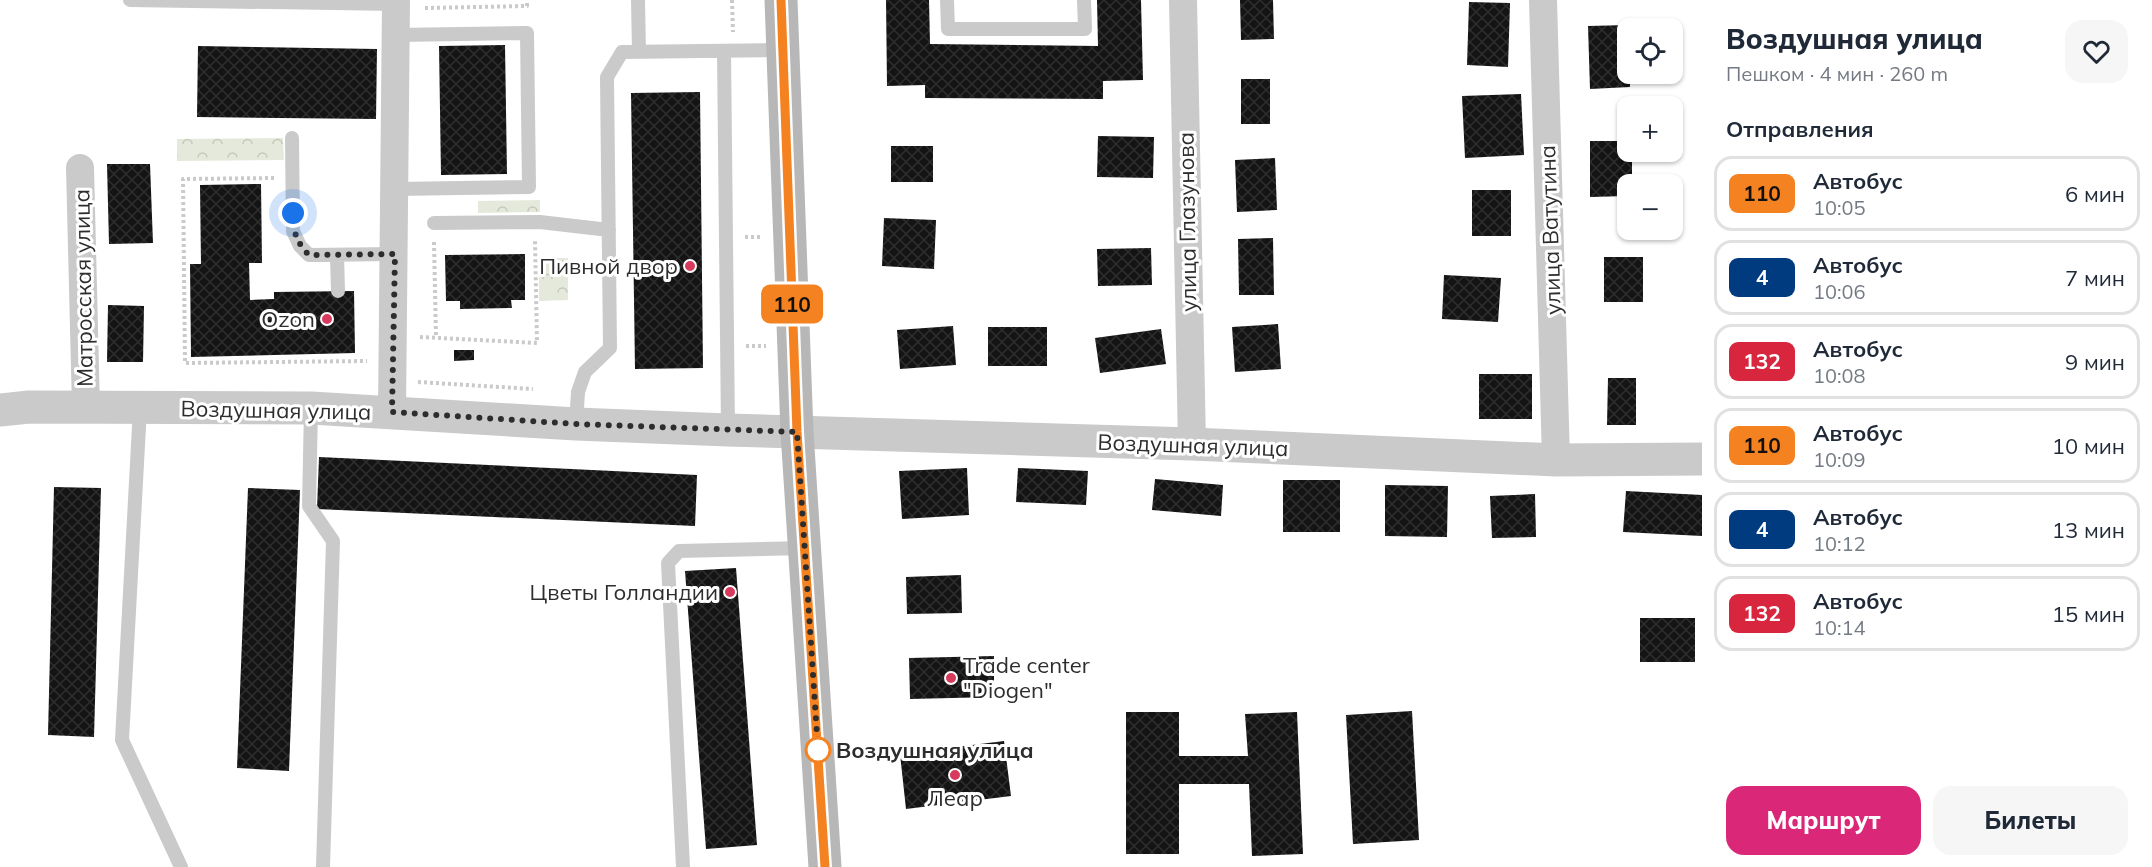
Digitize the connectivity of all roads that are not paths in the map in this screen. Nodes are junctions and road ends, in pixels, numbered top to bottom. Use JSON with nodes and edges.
{"nodes":[{"id":1,"x":130,"y":0,"type":"edge"},
{"id":2,"x":638,"y":0,"type":"edge"},
{"id":3,"x":781,"y":0,"type":"edge"},
{"id":4,"x":947,"y":0,"type":"edge"},
{"id":5,"x":1084,"y":0,"type":"edge"},
{"id":6,"x":1183,"y":0,"type":"edge"},
{"id":7,"x":1543,"y":0,"type":"edge"},
{"id":8,"x":396,"y":2,"type":"edge"},
{"id":9,"x":396,"y":35,"type":"junction"},
{"id":10,"x":782,"y":50,"type":"junction"},
{"id":11,"x":728,"y":51,"type":"junction"},
{"id":12,"x":639,"y":52,"type":"junction"},
{"id":13,"x":292,"y":138,"type":"dead end"},
{"id":14,"x":80,"y":168,"type":"dead end"},
{"id":15,"x":396,"y":189,"type":"junction"},
{"id":16,"x":434,"y":223,"type":"road end"},
{"id":17,"x":609,"y":230,"type":"junction"},
{"id":18,"x":395,"y":254,"type":"junction"},
{"id":19,"x":337,"y":255,"type":"junction"},
{"id":20,"x":338,"y":291,"type":"dead end"},
{"id":21,"x":86,"y":408,"type":"junction"},
{"id":22,"x":140,"y":408,"type":"junction"},
{"id":23,"x":311,"y":408,"type":"junction"},
{"id":24,"x":0,"y":410,"type":"edge"},
{"id":25,"x":392,"y":412,"type":"junction"},
{"id":26,"x":576,"y":424,"type":"junction"},
{"id":27,"x":728,"y":430,"type":"junction"},
{"id":28,"x":797,"y":432,"type":"junction"},
{"id":29,"x":1192,"y":444,"type":"junction"},
{"id":30,"x":1702,"y":459,"type":"edge"},
{"id":31,"x":1556,"y":460,"type":"junction"},
{"id":32,"x":804,"y":548,"type":"junction"},
{"id":33,"x":181,"y":867,"type":"edge"},
{"id":34,"x":323,"y":867,"type":"edge"},
{"id":35,"x":683,"y":867,"type":"edge"},
{"id":36,"x":825,"y":867,"type":"edge"}],
"edges":[{"from":1,"to":8,"type":"lane"},
{"from":2,"to":12,"type":"lane"},
{"from":3,"to":10,"type":"main road"},
{"from":4,"to":5,"type":"lane"},
{"from":6,"to":29,"type":"street","name":"улица Глазунова"},
{"from":7,"to":31,"type":"street","name":"улица Ватутина"},
{"from":8,"to":9,"type":"street"},
{"from":9,"to":15,"type":"street"},
{"from":9,"to":15,"type":"lane"},
{"from":10,"to":11,"type":"lane"},
{"from":10,"to":28,"type":"main road"},
{"from":11,"to":12,"type":"lane"},
{"from":11,"to":27,"type":"lane"},
{"from":12,"to":17,"type":"lane"},
{"from":13,"to":19,"type":"lane"},
{"from":14,"to":21,"type":"street","name":"Матросская улица"},
{"from":15,"to":18,"type":"street"},
{"from":16,"to":17,"type":"lane"},
{"from":17,"to":26,"type":"lane"},
{"from":18,"to":19,"type":"lane"},
{"from":18,"to":25,"type":"street"},
{"from":19,"to":20,"type":"lane"},
{"from":21,"to":22,"type":"street","name":"Воздушная улица"},
{"from":21,"to":24,"type":"street","name":"Воздушная улица"},
{"from":22,"to":23,"type":"street","name":"Воздушная улица"},
{"from":22,"to":33,"type":"lane"},
{"from":23,"to":25,"type":"street","name":"Воздушная улица"},
{"from":23,"to":34,"type":"lane"},
{"from":25,"to":26,"type":"street","name":"Воздушная улица"},
{"from":26,"to":27,"type":"street","name":"Воздушная улица"},
{"from":27,"to":28,"type":"street","name":"Воздушная улица"},
{"from":28,"to":29,"type":"street","name":"Воздушная улица"},
{"from":28,"to":32,"type":"main road"},
{"from":29,"to":31,"type":"street","name":"Воздушная улица"},
{"from":30,"to":31,"type":"street","name":"Воздушная улица"},
{"from":32,"to":35,"type":"lane"},
{"from":32,"to":36,"type":"main road"}]}
